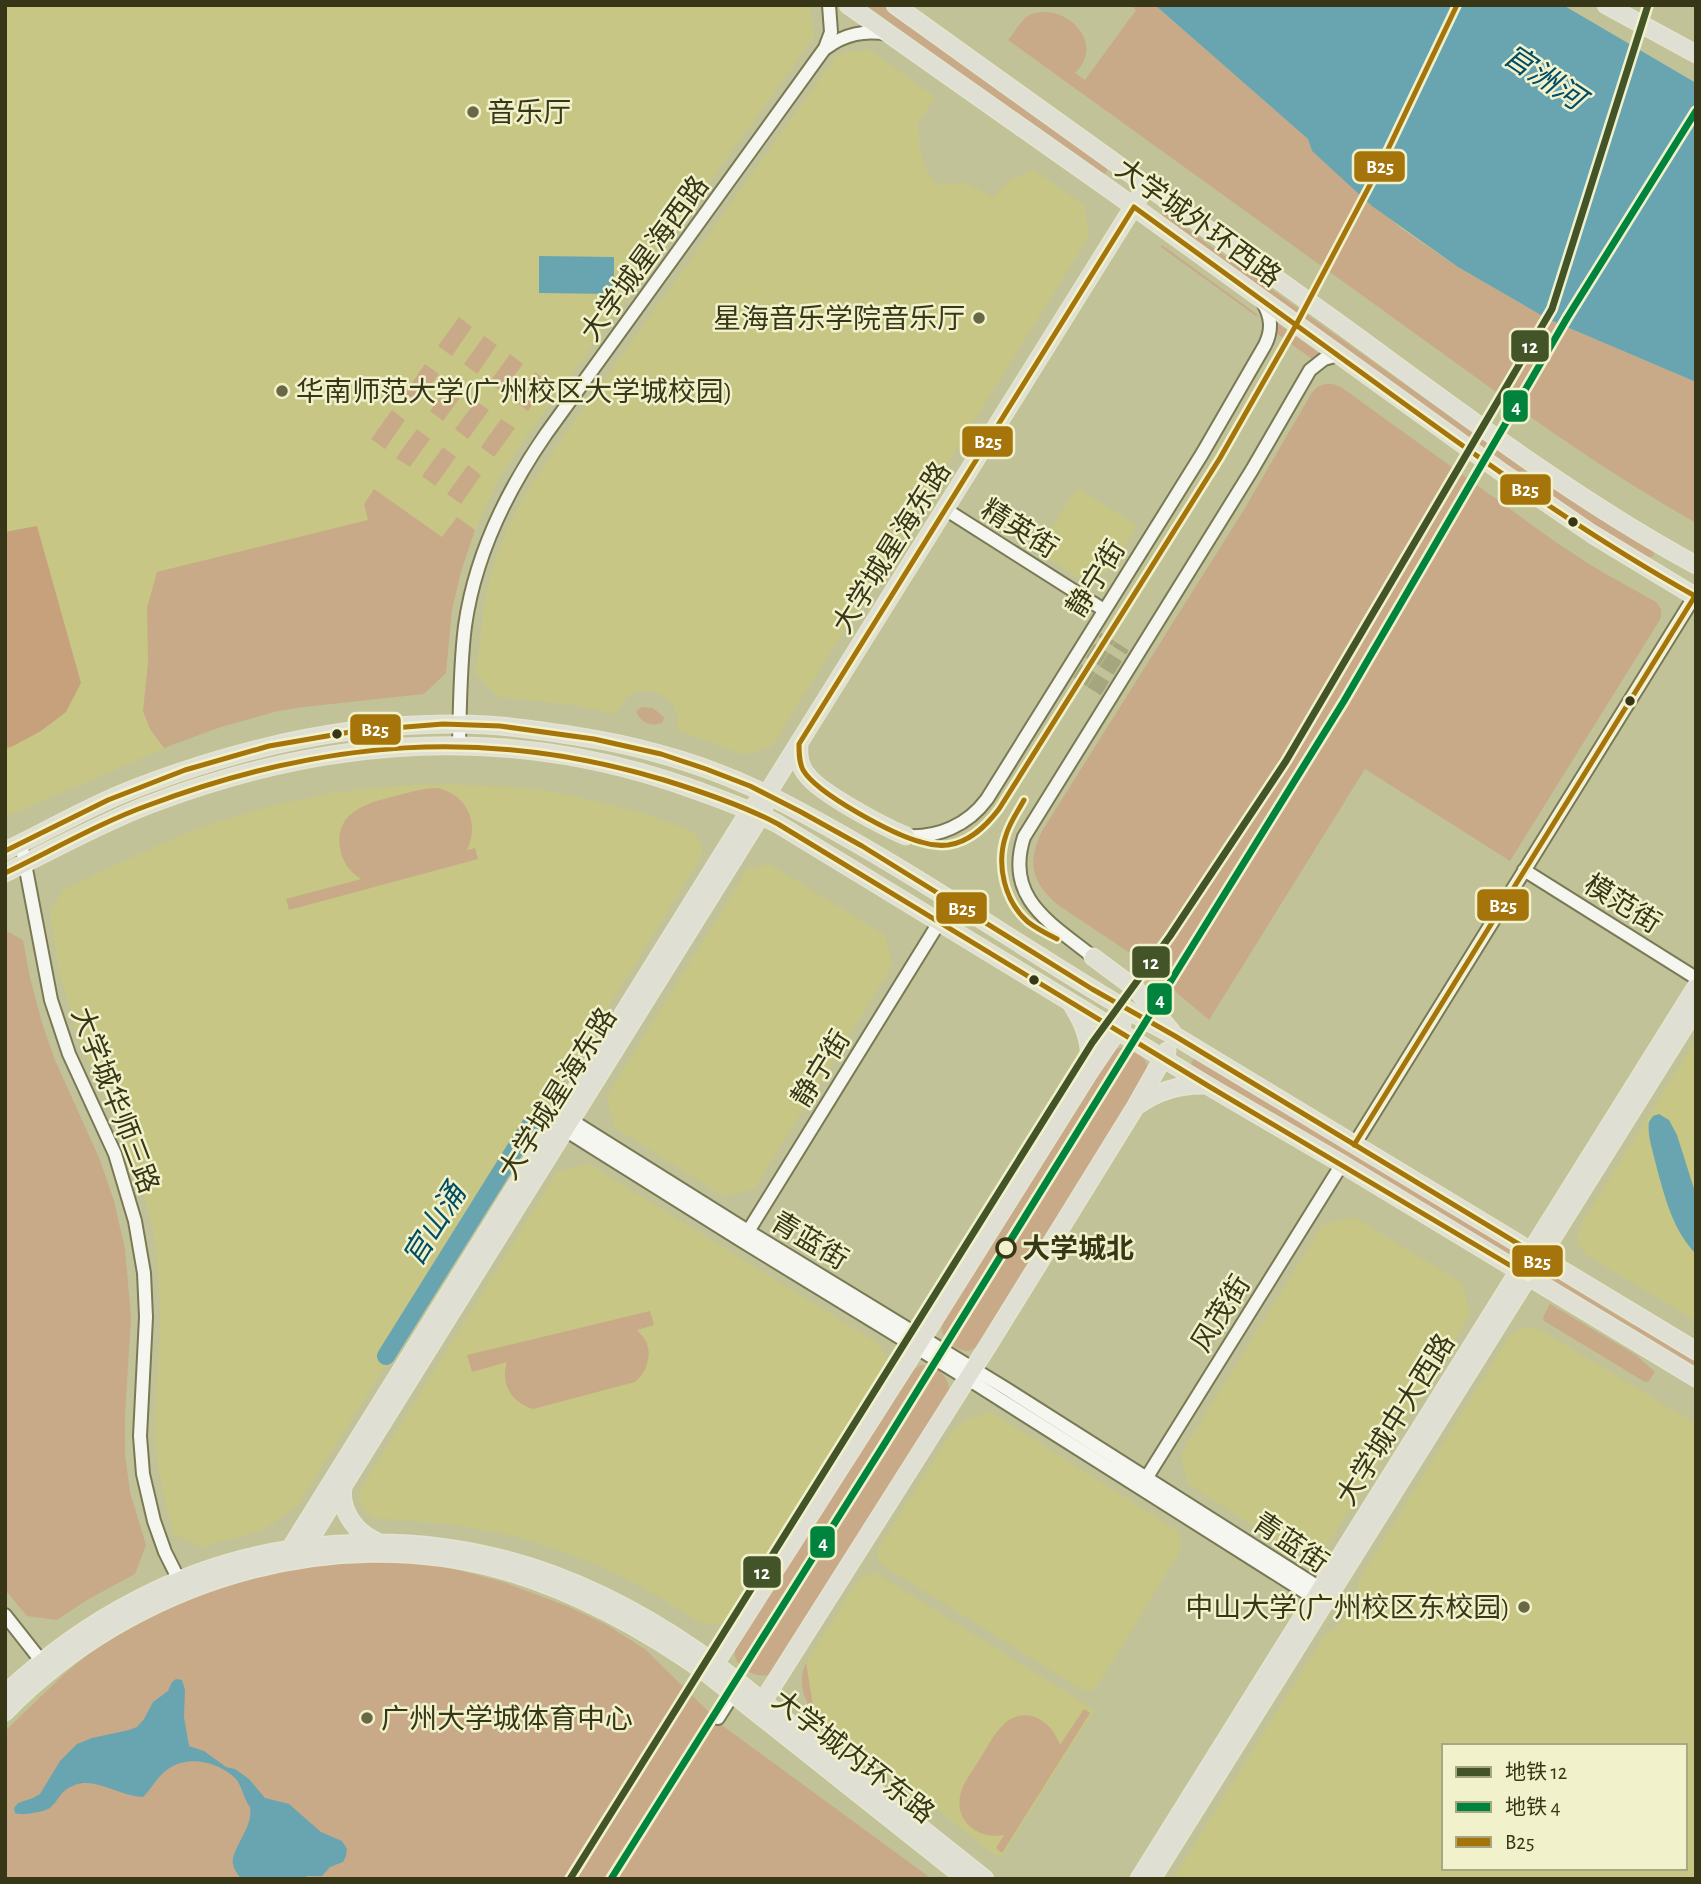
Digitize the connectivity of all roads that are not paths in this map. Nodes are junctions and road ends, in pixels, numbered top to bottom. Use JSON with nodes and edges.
{"nodes":[{"id":1,"x":829,"y":5,"type":"edge"},
{"id":2,"x":848,"y":5,"type":"edge"},
{"id":3,"x":895,"y":5,"type":"edge"},
{"id":4,"x":1606,"y":5,"type":"edge"},
{"id":5,"x":889,"y":34,"type":"junction"},
{"id":6,"x":825,"y":48,"type":"junction"},
{"id":7,"x":1696,"y":54,"type":"edge"},
{"id":8,"x":1116,"y":162,"type":"junction"},
{"id":9,"x":1101,"y":184,"type":"junction"},
{"id":10,"x":1147,"y":185,"type":"junction"},
{"id":11,"x":1134,"y":207,"type":"junction"},
{"id":12,"x":1260,"y":298,"type":"junction"},
{"id":13,"x":1338,"y":355,"type":"junction"},
{"id":14,"x":945,"y":509,"type":"junction"},
{"id":15,"x":1667,"y":549,"type":"junction"},
{"id":16,"x":1696,"y":565,"type":"edge"},
{"id":17,"x":1653,"y":572,"type":"junction"},
{"id":18,"x":1695,"y":596,"type":"edge"},
{"id":19,"x":1104,"y":610,"type":"junction"},
{"id":20,"x":459,"y":724,"type":"junction"},
{"id":21,"x":386,"y":727,"type":"junction"},
{"id":22,"x":799,"y":744,"type":"junction"},
{"id":23,"x":459,"y":745,"type":"junction"},
{"id":24,"x":389,"y":747,"type":"junction"},
{"id":25,"x":767,"y":794,"type":"junction"},
{"id":26,"x":756,"y":813,"type":"junction"},
{"id":27,"x":906,"y":836,"type":"joint"},
{"id":28,"x":21,"y":843,"type":"junction"},
{"id":29,"x":5,"y":851,"type":"edge"},
{"id":30,"x":25,"y":864,"type":"junction"},
{"id":31,"x":1524,"y":870,"type":"junction"},
{"id":32,"x":5,"y":873,"type":"edge"},
{"id":33,"x":940,"y":921,"type":"junction"},
{"id":34,"x":1093,"y":957,"type":"joint"},
{"id":35,"x":1696,"y":978,"type":"edge"},
{"id":36,"x":1696,"y":987,"type":"edge"},
{"id":37,"x":1070,"y":1001,"type":"junction"},
{"id":38,"x":1696,"y":1008,"type":"edge"},
{"id":39,"x":1129,"y":1012,"type":"junction"},
{"id":40,"x":1118,"y":1030,"type":"junction"},
{"id":41,"x":1175,"y":1037,"type":"junction"},
{"id":42,"x":1163,"y":1058,"type":"junction"},
{"id":43,"x":1090,"y":1071,"type":"junction"},
{"id":44,"x":1210,"y":1087,"type":"junction"},
{"id":45,"x":1136,"y":1106,"type":"junction"},
{"id":46,"x":565,"y":1123,"type":"junction"},
{"id":47,"x":1353,"y":1145,"type":"junction"},
{"id":48,"x":1342,"y":1164,"type":"junction"},
{"id":49,"x":745,"y":1236,"type":"junction"},
{"id":50,"x":1535,"y":1255,"type":"junction"},
{"id":51,"x":1523,"y":1274,"type":"junction"},
{"id":52,"x":920,"y":1343,"type":"junction"},
{"id":53,"x":1696,"y":1351,"type":"edge"},
{"id":54,"x":970,"y":1374,"type":"junction"},
{"id":55,"x":1696,"y":1378,"type":"edge"},
{"id":56,"x":1143,"y":1483,"type":"junction"},
{"id":57,"x":343,"y":1486,"type":"junction"},
{"id":58,"x":379,"y":1542,"type":"junction"},
{"id":59,"x":297,"y":1552,"type":"junction"},
{"id":60,"x":179,"y":1580,"type":"junction"},
{"id":61,"x":1320,"y":1595,"type":"junction"},
{"id":62,"x":5,"y":1615,"type":"edge"},
{"id":63,"x":45,"y":1667,"type":"junction"},
{"id":64,"x":711,"y":1669,"type":"junction"},
{"id":65,"x":737,"y":1689,"type":"junction"},
{"id":66,"x":5,"y":1694,"type":"edge"},
{"id":67,"x":759,"y":1707,"type":"junction"},
{"id":68,"x":5,"y":1712,"type":"edge"},
{"id":69,"x":718,"y":1718,"type":"dead end"},
{"id":70,"x":966,"y":1879,"type":"edge"},
{"id":71,"x":985,"y":1879,"type":"edge"},
{"id":72,"x":1139,"y":1879,"type":"edge"},
{"id":73,"x":1152,"y":1879,"type":"edge"}],
"edges":[{"from":1,"to":6,"type":"street","name":"大学城星海西路"},
{"from":2,"to":5,"type":"main road","name":"大学城外环西路"},
{"from":3,"to":8,"type":"main road","name":"大学城外环西路"},
{"from":4,"to":7,"type":"main road"},
{"from":5,"to":6,"type":"street","name":"大学城星海西路"},
{"from":5,"to":9,"type":"main road","name":"大学城外环西路"},
{"from":6,"to":20,"type":"street","name":"大学城星海西路"},
{"from":8,"to":9,"type":"main road"},
{"from":8,"to":10,"type":"main road","name":"大学城外环西路"},
{"from":9,"to":11,"type":"main road","name":"大学城外环西路"},
{"from":10,"to":11,"type":"main road","name":"大学城星海东路"},
{"from":10,"to":15,"type":"main road","name":"大学城外环西路"},
{"from":11,"to":12,"type":"main road","name":"大学城外环西路"},
{"from":11,"to":14,"type":"main road","name":"大学城星海东路"},
{"from":12,"to":13,"type":"main road","name":"大学城外环西路"},
{"from":12,"to":19,"type":"street","name":"静宁街"},
{"from":13,"to":17,"type":"main road","name":"大学城外环西路"},
{"from":13,"to":34,"type":"street"},
{"from":14,"to":19,"type":"street","name":"精英街"},
{"from":14,"to":22,"type":"main road","name":"大学城星海东路"},
{"from":15,"to":16,"type":"main road","name":"大学城外环西路"},
{"from":15,"to":17,"type":"main road"},
{"from":17,"to":18,"type":"main road","name":"大学城外环西路"},
{"from":18,"to":31,"type":"street"},
{"from":19,"to":27,"type":"street","name":"静宁街"},
{"from":20,"to":21,"type":"main road"},
{"from":20,"to":23,"type":"street","name":"大学城星海西路"},
{"from":20,"to":25,"type":"main road"},
{"from":21,"to":24,"type":"main road"},
{"from":21,"to":28,"type":"main road"},
{"from":22,"to":25,"type":"main road","name":"大学城星海东路"},
{"from":22,"to":27,"type":"main road"},
{"from":23,"to":24,"type":"main road"},
{"from":23,"to":26,"type":"main road"},
{"from":24,"to":30,"type":"main road"},
{"from":25,"to":26,"type":"main road","name":"大学城星海东路"},
{"from":25,"to":39,"type":"main road"},
{"from":26,"to":33,"type":"main road"},
{"from":26,"to":46,"type":"main road","name":"大学城星海东路"},
{"from":28,"to":29,"type":"main road"},
{"from":28,"to":30,"type":"street","name":"大学城华师三路"},
{"from":30,"to":32,"type":"main road"},
{"from":30,"to":60,"type":"street","name":"大学城华师三路"},
{"from":31,"to":35,"type":"street","name":"模范街"},
{"from":31,"to":47,"type":"street"},
{"from":33,"to":37,"type":"main road"},
{"from":33,"to":49,"type":"street","name":"静宁街"},
{"from":34,"to":41,"type":"main road"},
{"from":36,"to":50,"type":"main road","name":"大学城中大西路"},
{"from":37,"to":40,"type":"main road"},
{"from":37,"to":43,"type":"main road"},
{"from":38,"to":50,"type":"main road","name":"大学城中大西路"},
{"from":39,"to":40,"type":"main road"},
{"from":39,"to":41,"type":"main road"},
{"from":40,"to":42,"type":"main road"},
{"from":40,"to":43,"type":"main road"},
{"from":41,"to":42,"type":"main road"},
{"from":41,"to":47,"type":"main road"},
{"from":42,"to":44,"type":"main road"},
{"from":42,"to":45,"type":"main road"},
{"from":43,"to":52,"type":"main road"},
{"from":44,"to":45,"type":"main road"},
{"from":44,"to":48,"type":"main road"},
{"from":45,"to":54,"type":"main road"},
{"from":46,"to":49,"type":"street","name":"青蓝街"},
{"from":46,"to":57,"type":"main road","name":"大学城星海东路"},
{"from":46,"to":59,"type":"main road","name":"大学城星海东路"},
{"from":47,"to":50,"type":"main road"},
{"from":48,"to":51,"type":"main road"},
{"from":48,"to":56,"type":"street","name":"风茂街"},
{"from":49,"to":52,"type":"street","name":"青蓝街"},
{"from":50,"to":51,"type":"main road","name":"大学城中大西路"},
{"from":50,"to":53,"type":"main road"},
{"from":51,"to":55,"type":"main road"},
{"from":51,"to":61,"type":"main road","name":"大学城中大西路"},
{"from":52,"to":54,"type":"street","name":"青蓝街"},
{"from":52,"to":64,"type":"main road"},
{"from":54,"to":56,"type":"street","name":"青蓝街"},
{"from":54,"to":67,"type":"main road"},
{"from":56,"to":61,"type":"street","name":"青蓝街"},
{"from":57,"to":58,"type":"main road"},
{"from":57,"to":59,"type":"main road","name":"大学城星海东路"},
{"from":58,"to":59,"type":"main road"},
{"from":58,"to":64,"type":"main road"},
{"from":59,"to":60,"type":"main road"},
{"from":59,"to":63,"type":"main road"},
{"from":59,"to":64,"type":"main road"},
{"from":60,"to":63,"type":"main road"},
{"from":61,"to":72,"type":"main road","name":"大学城中大西路"},
{"from":61,"to":73,"type":"main road","name":"大学城中大西路"},
{"from":62,"to":63,"type":"street"},
{"from":63,"to":66,"type":"main road"},
{"from":63,"to":68,"type":"main road"},
{"from":64,"to":65,"type":"main road"},
{"from":65,"to":67,"type":"main road"},
{"from":65,"to":69,"type":"street"},
{"from":67,"to":70,"type":"main road","name":"大学城内环东路"},
{"from":67,"to":71,"type":"main road","name":"大学城内环东路"}]}
